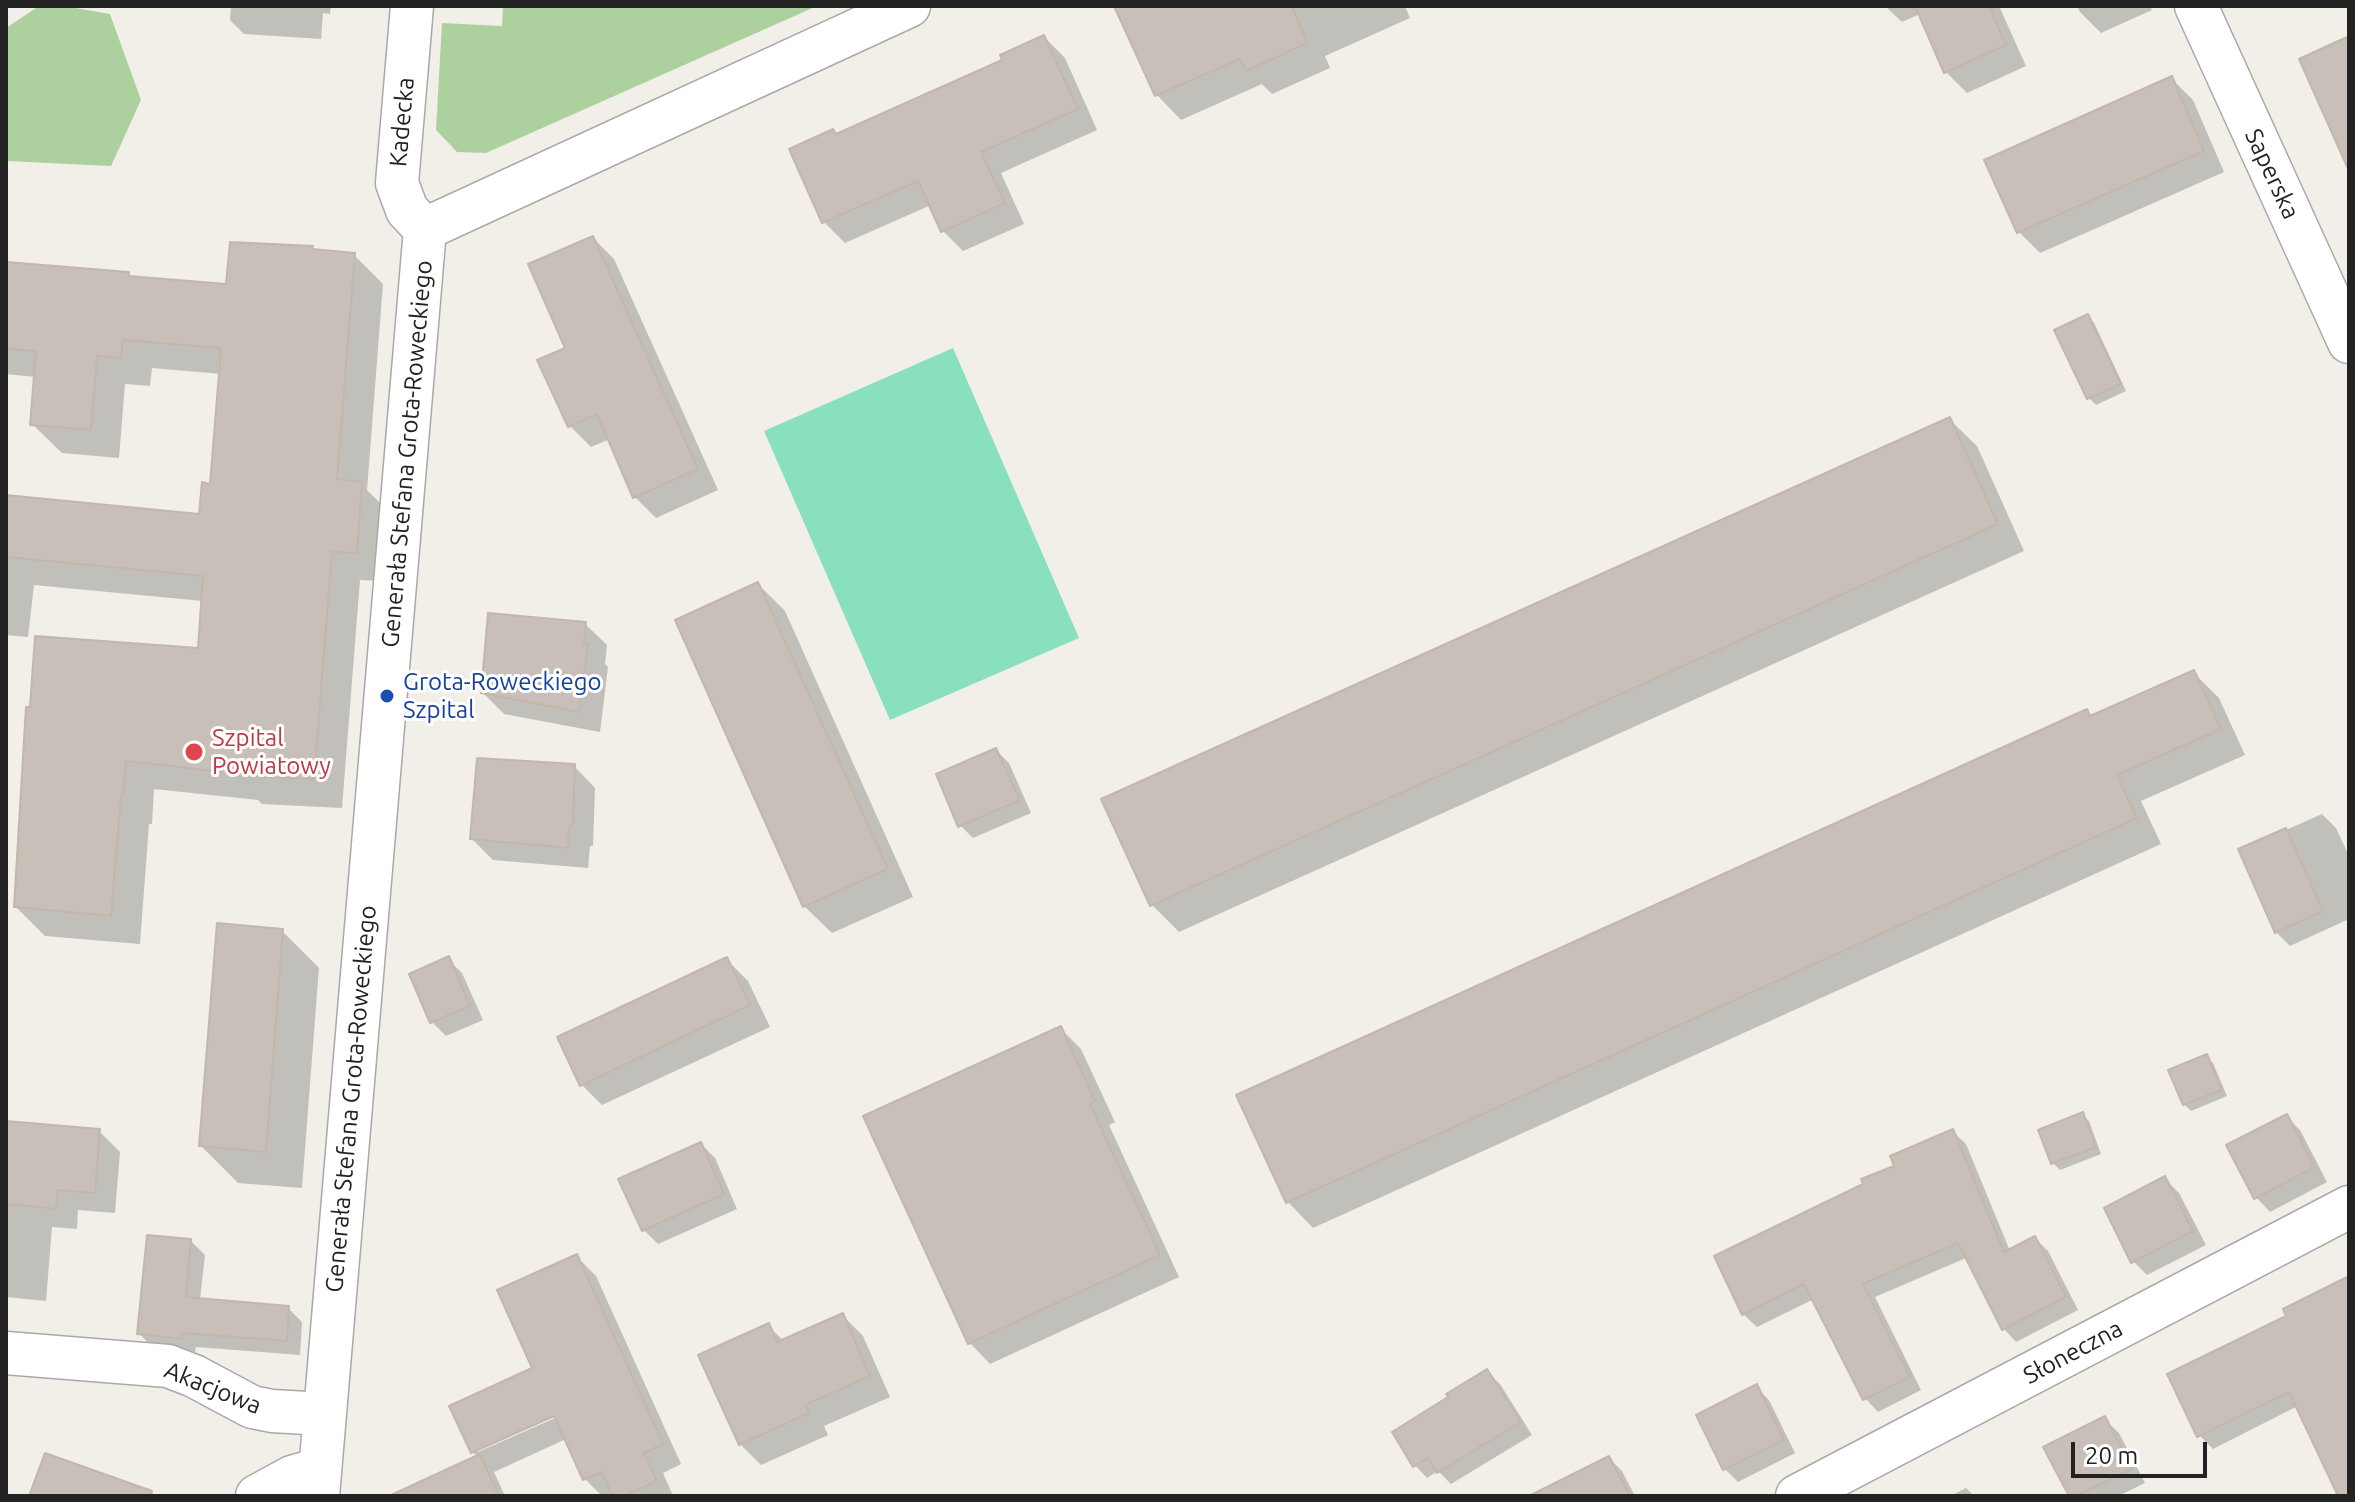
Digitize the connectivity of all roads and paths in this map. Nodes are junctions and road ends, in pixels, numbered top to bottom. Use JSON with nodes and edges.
{"nodes":[{"id":1,"x":412,"y":6,"type":"edge"},
{"id":2,"x":909,"y":6,"type":"edge"},
{"id":3,"x":2196,"y":6,"type":"edge"},
{"id":4,"x":425,"y":229,"type":"junction"},
{"id":5,"x":2349,"y":342,"type":"edge"},
{"id":6,"x":2349,"y":1207,"type":"edge"},
{"id":7,"x":6,"y":1353,"type":"edge"},
{"id":8,"x":325,"y":1414,"type":"junction"},
{"id":9,"x":319,"y":1482,"type":"edge"},
{"id":10,"x":257,"y":1496,"type":"edge"},
{"id":11,"x":1797,"y":1496,"type":"edge"}],
"edges":[{"from":1,"to":4,"type":"street","name":"Kadecka"},
{"from":2,"to":4,"type":"street","name":"Generała Stefana Grota-Roweckiego"},
{"from":3,"to":5,"type":"street","name":"Saperska"},
{"from":4,"to":8,"type":"street","name":"Generała Stefana Grota-Roweckiego"},
{"from":6,"to":11,"type":"street","name":"Słoneczna"},
{"from":7,"to":8,"type":"street","name":"Akacjowa"},
{"from":8,"to":9,"type":"street","name":"Generała Stefana Grota-Roweckiego"},
{"from":9,"to":10,"type":"street"}]}
